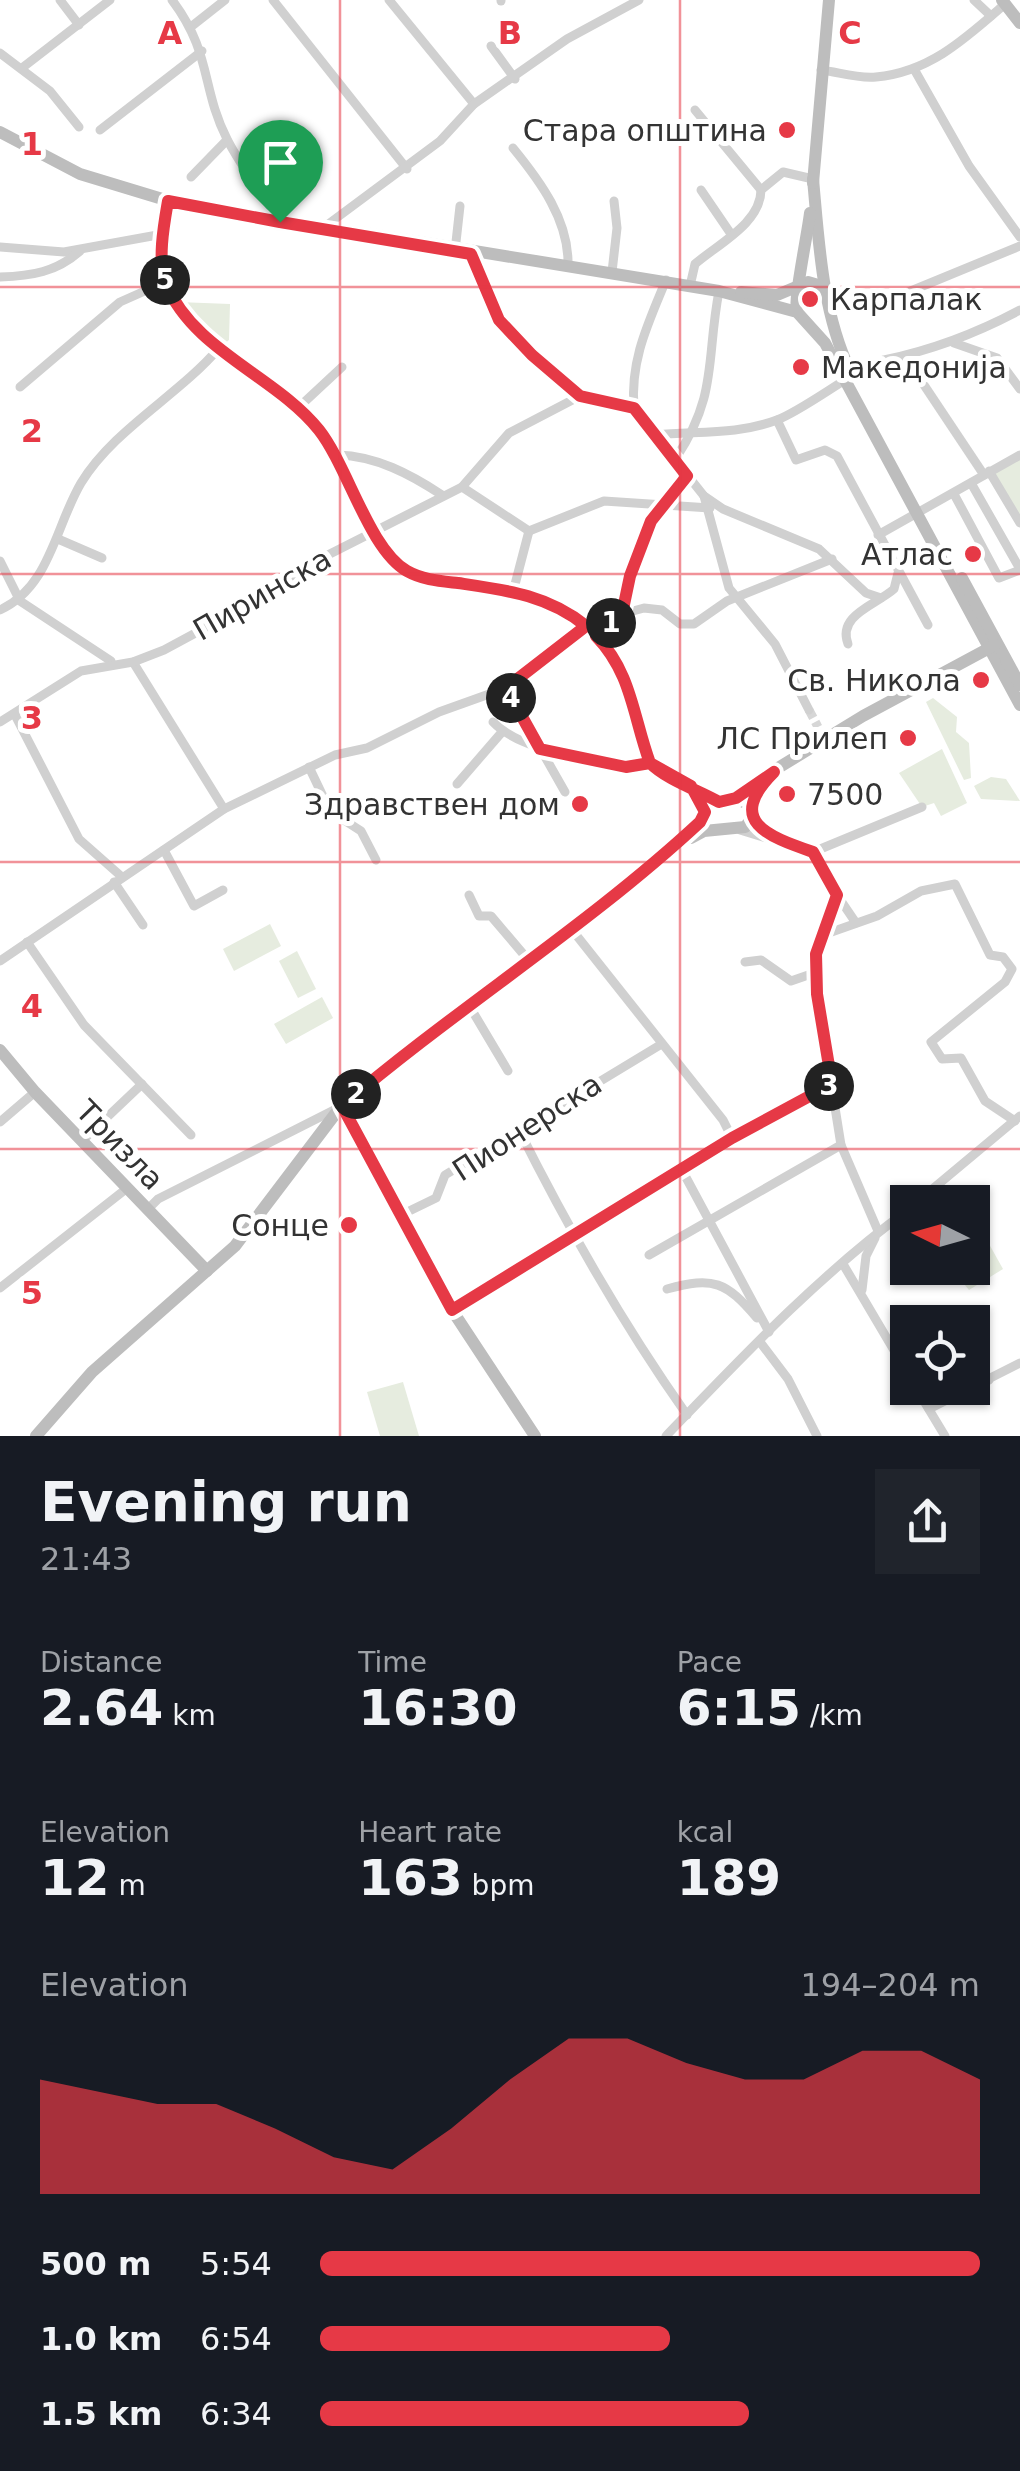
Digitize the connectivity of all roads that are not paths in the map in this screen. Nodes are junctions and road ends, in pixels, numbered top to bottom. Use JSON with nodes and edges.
{"nodes":[{"id":1,"x":60,"y":0,"type":"edge"},
{"id":2,"x":110,"y":0,"type":"edge"},
{"id":3,"x":172,"y":0,"type":"edge"},
{"id":4,"x":225,"y":0,"type":"edge"},
{"id":5,"x":273,"y":0,"type":"edge"},
{"id":6,"x":389,"y":0,"type":"edge"},
{"id":7,"x":614,"y":0,"type":"edge"},
{"id":8,"x":638,"y":0,"type":"edge"},
{"id":9,"x":828,"y":0,"type":"edge"},
{"id":10,"x":974,"y":0,"type":"edge"},
{"id":11,"x":1004,"y":2,"type":"edge"},
{"id":12,"x":622,"y":10,"type":"junction"},
{"id":13,"x":992,"y":16,"type":"junction"},
{"id":14,"x":1020,"y":23,"type":"edge"},
{"id":15,"x":80,"y":24,"type":"junction"},
{"id":16,"x":192,"y":26,"type":"junction"},
{"id":17,"x":491,"y":46,"type":"dead end"},
{"id":18,"x":202,"y":51,"type":"junction"},
{"id":19,"x":0,"y":52,"type":"edge"},
{"id":20,"x":22,"y":68,"type":"junction"},
{"id":21,"x":914,"y":69,"type":"junction"},
{"id":22,"x":820,"y":70,"type":"junction"},
{"id":23,"x":515,"y":80,"type":"junction"},
{"id":24,"x":474,"y":104,"type":"junction"},
{"id":25,"x":695,"y":110,"type":"dead end"},
{"id":26,"x":79,"y":127,"type":"dead end"},
{"id":27,"x":100,"y":130,"type":"dead end"},
{"id":28,"x":0,"y":132,"type":"edge"},
{"id":29,"x":227,"y":140,"type":"junction"},
{"id":30,"x":513,"y":148,"type":"dead end"},
{"id":31,"x":407,"y":168,"type":"junction"},
{"id":32,"x":191,"y":177,"type":"dead end"},
{"id":33,"x":813,"y":179,"type":"junction"},
{"id":34,"x":700,"y":190,"type":"dead end"},
{"id":35,"x":761,"y":190,"type":"junction"},
{"id":36,"x":168,"y":201,"type":"junction"},
{"id":37,"x":614,"y":201,"type":"dead end"},
{"id":38,"x":460,"y":206,"type":"dead end"},
{"id":39,"x":280,"y":222,"type":"junction"},
{"id":40,"x":322,"y":229,"type":"junction"},
{"id":41,"x":163,"y":234,"type":"junction"},
{"id":42,"x":731,"y":234,"type":"junction"},
{"id":43,"x":1020,"y":237,"type":"edge"},
{"id":44,"x":1020,"y":246,"type":"edge"},
{"id":45,"x":0,"y":247,"type":"edge"},
{"id":46,"x":83,"y":248,"type":"junction"},
{"id":47,"x":455,"y":251,"type":"junction"},
{"id":48,"x":471,"y":254,"type":"junction"},
{"id":49,"x":568,"y":265,"type":"junction"},
{"id":50,"x":612,"y":272,"type":"junction"},
{"id":51,"x":0,"y":277,"type":"edge"},
{"id":52,"x":666,"y":280,"type":"junction"},
{"id":53,"x":165,"y":282,"type":"junction"},
{"id":54,"x":690,"y":286,"type":"junction"},
{"id":55,"x":825,"y":287,"type":"junction"},
{"id":56,"x":797,"y":288,"type":"junction"},
{"id":57,"x":719,"y":291,"type":"junction"},
{"id":58,"x":901,"y":296,"type":"dead end"},
{"id":59,"x":830,"y":304,"type":"junction"},
{"id":60,"x":1020,"y":310,"type":"edge"},
{"id":61,"x":802,"y":315,"type":"junction"},
{"id":62,"x":954,"y":343,"type":"junction"},
{"id":63,"x":219,"y":348,"type":"junction"},
{"id":64,"x":906,"y":358,"type":"junction"},
{"id":65,"x":342,"y":367,"type":"dead end"},
{"id":66,"x":851,"y":380,"type":"junction"},
{"id":67,"x":20,"y":388,"type":"dead end"},
{"id":68,"x":1020,"y":388,"type":"edge"},
{"id":69,"x":580,"y":396,"type":"junction"},
{"id":70,"x":299,"y":408,"type":"junction"},
{"id":71,"x":634,"y":408,"type":"junction"},
{"id":72,"x":777,"y":420,"type":"junction"},
{"id":73,"x":694,"y":431,"type":"junction"},
{"id":74,"x":656,"y":436,"type":"junction"},
{"id":75,"x":338,"y":455,"type":"junction"},
{"id":76,"x":1020,"y":455,"type":"edge"},
{"id":77,"x":676,"y":458,"type":"junction"},
{"id":78,"x":987,"y":473,"type":"junction"},
{"id":79,"x":687,"y":476,"type":"junction"},
{"id":80,"x":971,"y":483,"type":"junction"},
{"id":81,"x":462,"y":487,"type":"junction"},
{"id":82,"x":954,"y":494,"type":"junction"},
{"id":83,"x":442,"y":496,"type":"junction"},
{"id":84,"x":704,"y":496,"type":"junction"},
{"id":85,"x":659,"y":507,"type":"junction"},
{"id":86,"x":707,"y":508,"type":"junction"},
{"id":87,"x":723,"y":509,"type":"junction"},
{"id":88,"x":921,"y":511,"type":"junction"},
{"id":89,"x":1020,"y":522,"type":"edge"},
{"id":90,"x":374,"y":530,"type":"junction"},
{"id":91,"x":529,"y":531,"type":"junction"},
{"id":92,"x":878,"y":535,"type":"junction"},
{"id":93,"x":1000,"y":535,"type":"junction"},
{"id":94,"x":58,"y":539,"type":"junction"},
{"id":95,"x":102,"y":558,"type":"dead end"},
{"id":96,"x":832,"y":559,"type":"junction"},
{"id":97,"x":0,"y":562,"type":"edge"},
{"id":98,"x":1020,"y":569,"type":"edge"},
{"id":99,"x":898,"y":573,"type":"junction"},
{"id":100,"x":513,"y":592,"type":"junction"},
{"id":101,"x":741,"y":598,"type":"junction"},
{"id":102,"x":882,"y":598,"type":"junction"},
{"id":103,"x":20,"y":601,"type":"junction"},
{"id":104,"x":0,"y":610,"type":"edge"},
{"id":105,"x":622,"y":614,"type":"junction"},
{"id":106,"x":928,"y":625,"type":"dead end"},
{"id":107,"x":591,"y":631,"type":"junction"},
{"id":108,"x":848,"y":644,"type":"dead end"},
{"id":109,"x":992,"y":646,"type":"junction"},
{"id":110,"x":85,"y":647,"type":"junction"},
{"id":111,"x":114,"y":662,"type":"junction"},
{"id":112,"x":134,"y":662,"type":"junction"},
{"id":113,"x":81,"y":671,"type":"junction"},
{"id":114,"x":1020,"y":685,"type":"edge"},
{"id":115,"x":506,"y":688,"type":"junction"},
{"id":116,"x":1020,"y":705,"type":"edge"},
{"id":117,"x":810,"y":710,"type":"tunnel mouth"},
{"id":118,"x":15,"y":715,"type":"junction"},
{"id":119,"x":0,"y":722,"type":"edge"},
{"id":120,"x":492,"y":722,"type":"dead end"},
{"id":121,"x":502,"y":732,"type":"junction"},
{"id":122,"x":540,"y":749,"type":"junction"},
{"id":123,"x":650,"y":763,"type":"junction"},
{"id":124,"x":309,"y":767,"type":"junction"},
{"id":125,"x":774,"y":772,"type":"junction"},
{"id":126,"x":458,"y":784,"type":"dead end"},
{"id":127,"x":691,"y":786,"type":"junction"},
{"id":128,"x":565,"y":792,"type":"dead end"},
{"id":129,"x":736,"y":798,"type":"junction"},
{"id":130,"x":719,"y":802,"type":"junction"},
{"id":131,"x":922,"y":807,"type":"dead end"},
{"id":132,"x":224,"y":809,"type":"junction"},
{"id":133,"x":752,"y":811,"type":"junction"},
{"id":134,"x":705,"y":812,"type":"junction"},
{"id":135,"x":715,"y":829,"type":"junction"},
{"id":136,"x":738,"y":829,"type":"junction"},
{"id":137,"x":775,"y":839,"type":"junction"},
{"id":138,"x":164,"y":850,"type":"junction"},
{"id":139,"x":813,"y":852,"type":"junction"},
{"id":140,"x":659,"y":855,"type":"junction"},
{"id":141,"x":376,"y":860,"type":"dead end"},
{"id":142,"x":118,"y":880,"type":"junction"},
{"id":143,"x":222,"y":890,"type":"dead end"},
{"id":144,"x":468,"y":895,"type":"dead end"},
{"id":145,"x":837,"y":895,"type":"junction"},
{"id":146,"x":856,"y":923,"type":"junction"},
{"id":147,"x":143,"y":925,"type":"dead end"},
{"id":148,"x":573,"y":931,"type":"junction"},
{"id":149,"x":823,"y":935,"type":"junction"},
{"id":150,"x":27,"y":942,"type":"junction"},
{"id":151,"x":1,"y":958,"type":"edge"},
{"id":152,"x":530,"y":962,"type":"junction"},
{"id":153,"x":746,"y":962,"type":"dead end"},
{"id":154,"x":817,"y":972,"type":"junction"},
{"id":155,"x":470,"y":1007,"type":"junction"},
{"id":156,"x":660,"y":1045,"type":"junction"},
{"id":157,"x":0,"y":1050,"type":"edge"},
{"id":158,"x":508,"y":1071,"type":"dead end"},
{"id":159,"x":142,"y":1084,"type":"junction"},
{"id":160,"x":832,"y":1084,"type":"junction"},
{"id":161,"x":35,"y":1092,"type":"junction"},
{"id":162,"x":342,"y":1106,"type":"junction"},
{"id":163,"x":1017,"y":1119,"type":"edge"},
{"id":164,"x":0,"y":1122,"type":"edge"},
{"id":165,"x":518,"y":1128,"type":"junction"},
{"id":166,"x":191,"y":1135,"type":"dead end"},
{"id":167,"x":732,"y":1138,"type":"junction"},
{"id":168,"x":82,"y":1141,"type":"junction"},
{"id":169,"x":842,"y":1145,"type":"junction"},
{"id":170,"x":682,"y":1170,"type":"junction"},
{"id":171,"x":937,"y":1185,"type":"edge"},
{"id":172,"x":126,"y":1189,"type":"junction"},
{"id":173,"x":147,"y":1210,"type":"junction"},
{"id":174,"x":401,"y":1215,"type":"junction"},
{"id":175,"x":710,"y":1222,"type":"junction"},
{"id":176,"x":890,"y":1223,"type":"edge"},
{"id":177,"x":878,"y":1231,"type":"junction"},
{"id":178,"x":574,"y":1238,"type":"junction"},
{"id":179,"x":649,"y":1255,"type":"dead end"},
{"id":180,"x":843,"y":1264,"type":"junction"},
{"id":181,"x":207,"y":1271,"type":"junction"},
{"id":182,"x":0,"y":1288,"type":"edge"},
{"id":183,"x":668,"y":1288,"type":"dead end"},
{"id":184,"x":862,"y":1296,"type":"junction"},
{"id":185,"x":452,"y":1310,"type":"junction"},
{"id":186,"x":769,"y":1332,"type":"junction"},
{"id":187,"x":760,"y":1342,"type":"junction"},
{"id":188,"x":890,"y":1343,"type":"edge"},
{"id":189,"x":1020,"y":1364,"type":"edge"},
{"id":190,"x":990,"y":1379,"type":"edge"},
{"id":191,"x":927,"y":1405,"type":"edge"},
{"id":192,"x":935,"y":1405,"type":"edge"},
{"id":193,"x":929,"y":1408,"type":"junction"},
{"id":194,"x":687,"y":1414,"type":"junction"},
{"id":195,"x":36,"y":1436,"type":"edge"},
{"id":196,"x":535,"y":1436,"type":"edge"},
{"id":197,"x":666,"y":1436,"type":"edge"},
{"id":198,"x":818,"y":1436,"type":"edge"},
{"id":199,"x":945,"y":1436,"type":"edge"}],
"edges":[{"from":1,"to":15,"type":"street"},
{"from":2,"to":15,"type":"street"},
{"from":3,"to":16,"type":"street"},
{"from":4,"to":16,"type":"street"},
{"from":5,"to":31,"type":"street"},
{"from":6,"to":24,"type":"street"},
{"from":7,"to":12,"type":"street"},
{"from":8,"to":12,"type":"street"},
{"from":9,"to":22,"type":"street"},
{"from":10,"to":13,"type":"street"},
{"from":11,"to":13,"type":"street"},
{"from":11,"to":14,"type":"street"},
{"from":12,"to":23,"type":"street"},
{"from":13,"to":21,"type":"street"},
{"from":15,"to":20,"type":"street"},
{"from":16,"to":18,"type":"street"},
{"from":17,"to":23,"type":"street"},
{"from":18,"to":27,"type":"street"},
{"from":18,"to":29,"type":"street"},
{"from":19,"to":20,"type":"street"},
{"from":20,"to":26,"type":"street"},
{"from":21,"to":22,"type":"street"},
{"from":21,"to":43,"type":"street"},
{"from":22,"to":33,"type":"street"},
{"from":23,"to":24,"type":"street"},
{"from":24,"to":31,"type":"street"},
{"from":25,"to":35,"type":"street"},
{"from":28,"to":36,"type":"street"},
{"from":29,"to":32,"type":"street"},
{"from":29,"to":39,"type":"street"},
{"from":30,"to":49,"type":"street"},
{"from":31,"to":40,"type":"street"},
{"from":33,"to":35,"type":"street"},
{"from":33,"to":55,"type":"street"},
{"from":33,"to":56,"type":"street"},
{"from":34,"to":42,"type":"street"},
{"from":35,"to":42,"type":"street"},
{"from":36,"to":39,"type":"street"},
{"from":36,"to":41,"type":"street"},
{"from":37,"to":50,"type":"street"},
{"from":38,"to":47,"type":"street"},
{"from":39,"to":40,"type":"street"},
{"from":40,"to":47,"type":"street"},
{"from":41,"to":46,"type":"street"},
{"from":41,"to":53,"type":"street"},
{"from":42,"to":54,"type":"street"},
{"from":44,"to":58,"type":"street"},
{"from":45,"to":46,"type":"street"},
{"from":46,"to":51,"type":"street"},
{"from":47,"to":48,"type":"street"},
{"from":48,"to":49,"type":"street"},
{"from":48,"to":69,"type":"street"},
{"from":49,"to":50,"type":"street"},
{"from":50,"to":52,"type":"street"},
{"from":52,"to":54,"type":"street"},
{"from":52,"to":71,"type":"street"},
{"from":53,"to":63,"type":"street"},
{"from":53,"to":67,"type":"street"},
{"from":54,"to":57,"type":"street"},
{"from":55,"to":56,"type":"street"},
{"from":55,"to":59,"type":"street"},
{"from":56,"to":57,"type":"street"},
{"from":56,"to":61,"type":"street"},
{"from":57,"to":61,"type":"street"},
{"from":57,"to":73,"type":"street"},
{"from":59,"to":61,"type":"street"},
{"from":59,"to":66,"type":"street"},
{"from":60,"to":62,"type":"street"},
{"from":61,"to":66,"type":"street"},
{"from":62,"to":64,"type":"street"},
{"from":62,"to":68,"type":"street"},
{"from":63,"to":70,"type":"street"},
{"from":63,"to":94,"type":"street"},
{"from":64,"to":66,"type":"street"},
{"from":64,"to":78,"type":"street"},
{"from":65,"to":70,"type":"street"},
{"from":66,"to":72,"type":"street"},
{"from":66,"to":88,"type":"street"},
{"from":69,"to":71,"type":"street"},
{"from":69,"to":81,"type":"street","name":"Пиринска"},
{"from":70,"to":75,"type":"street"},
{"from":71,"to":74,"type":"street"},
{"from":72,"to":73,"type":"street"},
{"from":72,"to":92,"type":"street"},
{"from":73,"to":74,"type":"street"},
{"from":73,"to":77,"type":"street"},
{"from":74,"to":77,"type":"street"},
{"from":75,"to":83,"type":"street"},
{"from":75,"to":90,"type":"street"},
{"from":76,"to":78,"type":"street"},
{"from":77,"to":79,"type":"street"},
{"from":78,"to":80,"type":"street"},
{"from":78,"to":89,"type":"street"},
{"from":79,"to":84,"type":"street"},
{"from":79,"to":85,"type":"street"},
{"from":80,"to":82,"type":"street"},
{"from":80,"to":93,"type":"street"},
{"from":81,"to":83,"type":"street","name":"Пиринска"},
{"from":81,"to":91,"type":"street"},
{"from":82,"to":88,"type":"street"},
{"from":82,"to":98,"type":"street"},
{"from":83,"to":90,"type":"street","name":"Пиринска"},
{"from":84,"to":86,"type":"street"},
{"from":84,"to":87,"type":"street"},
{"from":85,"to":86,"type":"street"},
{"from":85,"to":91,"type":"street"},
{"from":85,"to":105,"type":"street"},
{"from":86,"to":87,"type":"street"},
{"from":86,"to":101,"type":"street"},
{"from":87,"to":96,"type":"street"},
{"from":88,"to":92,"type":"street"},
{"from":88,"to":109,"type":"street"},
{"from":89,"to":93,"type":"street"},
{"from":90,"to":100,"type":"street"},
{"from":90,"to":112,"type":"street","name":"Пиринска"},
{"from":91,"to":100,"type":"street"},
{"from":92,"to":99,"type":"street"},
{"from":93,"to":98,"type":"street"},
{"from":94,"to":95,"type":"street"},
{"from":94,"to":103,"type":"street"},
{"from":96,"to":101,"type":"street"},
{"from":96,"to":102,"type":"street"},
{"from":97,"to":103,"type":"street"},
{"from":99,"to":102,"type":"street"},
{"from":99,"to":106,"type":"street"},
{"from":100,"to":107,"type":"street"},
{"from":101,"to":105,"type":"street"},
{"from":101,"to":117,"type":"street"},
{"from":102,"to":108,"type":"street"},
{"from":103,"to":104,"type":"street"},
{"from":103,"to":110,"type":"street","name":"Пиринска"},
{"from":105,"to":107,"type":"street"},
{"from":107,"to":115,"type":"street"},
{"from":107,"to":123,"type":"street"},
{"from":109,"to":114,"type":"street"},
{"from":109,"to":116,"type":"street"},
{"from":109,"to":125,"type":"street"},
{"from":110,"to":111,"type":"street","name":"Пиринска"},
{"from":110,"to":113,"type":"street"},
{"from":111,"to":112,"type":"street","name":"Пиринска"},
{"from":111,"to":113,"type":"street"},
{"from":112,"to":132,"type":"street"},
{"from":113,"to":118,"type":"street"},
{"from":115,"to":122,"type":"street"},
{"from":115,"to":124,"type":"street"},
{"from":118,"to":119,"type":"street"},
{"from":118,"to":142,"type":"street"},
{"from":120,"to":121,"type":"street"},
{"from":121,"to":122,"type":"street"},
{"from":121,"to":126,"type":"street"},
{"from":122,"to":123,"type":"street"},
{"from":122,"to":128,"type":"street"},
{"from":123,"to":127,"type":"street"},
{"from":124,"to":132,"type":"street"},
{"from":124,"to":141,"type":"street"},
{"from":125,"to":129,"type":"street"},
{"from":125,"to":133,"type":"street"},
{"from":127,"to":130,"type":"street"},
{"from":127,"to":134,"type":"street"},
{"from":129,"to":130,"type":"street"},
{"from":129,"to":133,"type":"street"},
{"from":130,"to":134,"type":"street"},
{"from":131,"to":139,"type":"street"},
{"from":132,"to":138,"type":"street"},
{"from":133,"to":136,"type":"street"},
{"from":133,"to":137,"type":"street"},
{"from":134,"to":135,"type":"street"},
{"from":134,"to":140,"type":"street"},
{"from":135,"to":136,"type":"street"},
{"from":135,"to":140,"type":"street"},
{"from":136,"to":137,"type":"street"},
{"from":137,"to":139,"type":"street"},
{"from":138,"to":142,"type":"street"},
{"from":138,"to":143,"type":"street"},
{"from":139,"to":145,"type":"street"},
{"from":140,"to":148,"type":"street"},
{"from":142,"to":147,"type":"street"},
{"from":142,"to":150,"type":"street"},
{"from":144,"to":152,"type":"street"},
{"from":145,"to":146,"type":"street"},
{"from":145,"to":149,"type":"street"},
{"from":146,"to":149,"type":"street"},
{"from":146,"to":163,"type":"street"},
{"from":148,"to":152,"type":"street"},
{"from":148,"to":156,"type":"street"},
{"from":149,"to":154,"type":"street"},
{"from":150,"to":151,"type":"street"},
{"from":150,"to":159,"type":"street"},
{"from":152,"to":155,"type":"street"},
{"from":153,"to":154,"type":"street"},
{"from":154,"to":160,"type":"street"},
{"from":155,"to":158,"type":"street"},
{"from":155,"to":162,"type":"street"},
{"from":156,"to":165,"type":"street","name":"Пионерска"},
{"from":156,"to":167,"type":"street"},
{"from":157,"to":161,"type":"street","name":"Тризла"},
{"from":159,"to":166,"type":"street"},
{"from":159,"to":168,"type":"street"},
{"from":160,"to":167,"type":"street"},
{"from":160,"to":169,"type":"street"},
{"from":161,"to":164,"type":"street"},
{"from":161,"to":168,"type":"street","name":"Тризла"},
{"from":162,"to":173,"type":"street"},
{"from":162,"to":174,"type":"street"},
{"from":162,"to":181,"type":"street"},
{"from":163,"to":171,"type":"street"},
{"from":165,"to":174,"type":"street","name":"Пионерска"},
{"from":165,"to":178,"type":"street"},
{"from":167,"to":170,"type":"street"},
{"from":168,"to":172,"type":"street","name":"Тризла"},
{"from":169,"to":175,"type":"street"},
{"from":169,"to":177,"type":"street"},
{"from":170,"to":175,"type":"street"},
{"from":170,"to":178,"type":"street"},
{"from":172,"to":173,"type":"street","name":"Тризла"},
{"from":172,"to":182,"type":"street"},
{"from":173,"to":181,"type":"street","name":"Тризла"},
{"from":174,"to":185,"type":"street"},
{"from":175,"to":179,"type":"street"},
{"from":175,"to":186,"type":"street"},
{"from":176,"to":177,"type":"street"},
{"from":177,"to":180,"type":"street"},
{"from":177,"to":184,"type":"street"},
{"from":178,"to":185,"type":"street"},
{"from":178,"to":194,"type":"street"},
{"from":180,"to":184,"type":"street"},
{"from":180,"to":186,"type":"street"},
{"from":181,"to":195,"type":"street"},
{"from":183,"to":186,"type":"street"},
{"from":184,"to":188,"type":"street"},
{"from":185,"to":196,"type":"street"},
{"from":186,"to":187,"type":"street"},
{"from":187,"to":194,"type":"street"},
{"from":187,"to":198,"type":"street"},
{"from":189,"to":190,"type":"street"},
{"from":191,"to":193,"type":"street"},
{"from":192,"to":193,"type":"street"},
{"from":193,"to":199,"type":"street"},
{"from":194,"to":197,"type":"street"}]}
